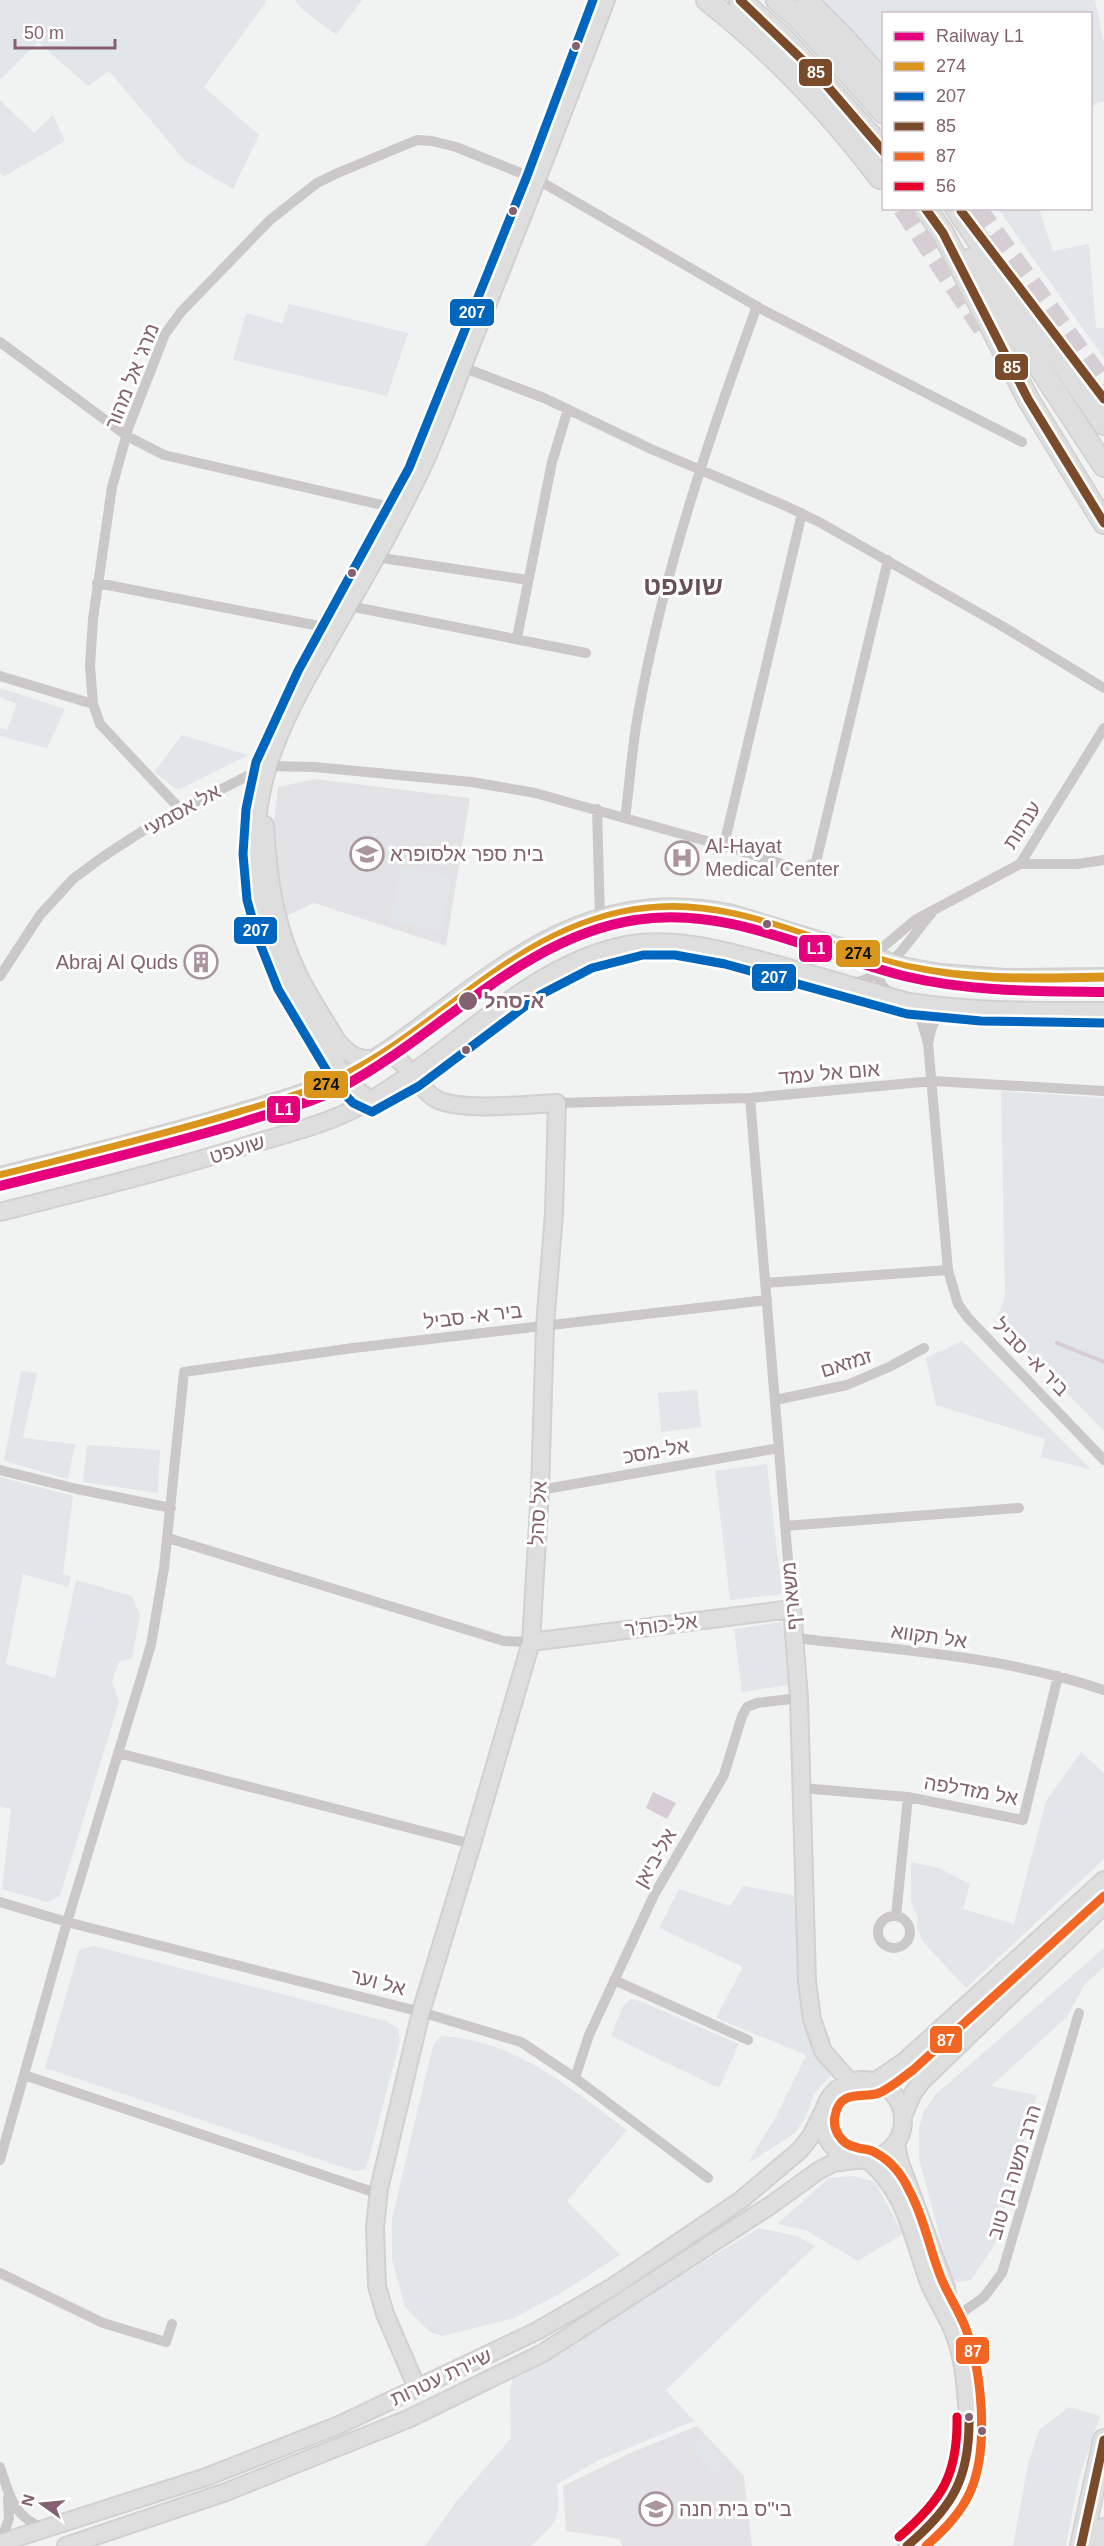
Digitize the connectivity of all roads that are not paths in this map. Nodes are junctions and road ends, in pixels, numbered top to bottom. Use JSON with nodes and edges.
{"nodes":[{"id":1,"x":606,"y":0,"type":"edge"},
{"id":2,"x":706,"y":0,"type":"edge"},
{"id":3,"x":740,"y":0,"type":"edge"},
{"id":4,"x":777,"y":0,"type":"edge"},
{"id":5,"x":806,"y":0,"type":"edge"},
{"id":6,"x":882,"y":82,"type":"edge"},
{"id":7,"x":882,"y":111,"type":"edge"},
{"id":8,"x":882,"y":150,"type":"edge"},
{"id":9,"x":880,"y":178,"type":"dead end"},
{"id":10,"x":538,"y":180,"type":"junction"},
{"id":11,"x":926,"y":210,"type":"edge"},
{"id":12,"x":933,"y":210,"type":"edge"},
{"id":13,"x":958,"y":210,"type":"edge"},
{"id":14,"x":959,"y":210,"type":"edge"},
{"id":15,"x":757,"y":306,"type":"junction"},
{"id":16,"x":0,"y":342,"type":"edge"},
{"id":17,"x":462,"y":367,"type":"junction"},
{"id":18,"x":1104,"y":399,"type":"edge"},
{"id":19,"x":568,"y":409,"type":"junction"},
{"id":20,"x":1104,"y":424,"type":"edge"},
{"id":21,"x":127,"y":436,"type":"junction"},
{"id":22,"x":1022,"y":442,"type":"dead end"},
{"id":23,"x":1104,"y":466,"type":"edge"},
{"id":24,"x":700,"y":470,"type":"junction"},
{"id":25,"x":400,"y":509,"type":"junction"},
{"id":26,"x":802,"y":513,"type":"junction"},
{"id":27,"x":1104,"y":523,"type":"edge"},
{"id":28,"x":375,"y":557,"type":"junction"},
{"id":29,"x":888,"y":560,"type":"junction"},
{"id":30,"x":528,"y":580,"type":"junction"},
{"id":31,"x":97,"y":583,"type":"junction"},
{"id":32,"x":349,"y":606,"type":"junction"},
{"id":33,"x":335,"y":629,"type":"junction"},
{"id":34,"x":517,"y":638,"type":"junction"},
{"id":35,"x":586,"y":653,"type":"dead end"},
{"id":36,"x":0,"y":676,"type":"edge"},
{"id":37,"x":1104,"y":688,"type":"edge"},
{"id":38,"x":93,"y":704,"type":"junction"},
{"id":39,"x":1104,"y":728,"type":"edge"},
{"id":40,"x":267,"y":766,"type":"junction"},
{"id":41,"x":180,"y":809,"type":"junction"},
{"id":42,"x":597,"y":809,"type":"junction"},
{"id":43,"x":626,"y":818,"type":"junction"},
{"id":44,"x":724,"y":845,"type":"junction"},
{"id":45,"x":1104,"y":860,"type":"edge"},
{"id":46,"x":1020,"y":864,"type":"junction"},
{"id":47,"x":937,"y":907,"type":"junction"},
{"id":48,"x":600,"y":918,"type":"junction"},
{"id":49,"x":885,"y":959,"type":"junction"},
{"id":50,"x":877,"y":974,"type":"junction"},
{"id":51,"x":0,"y":976,"type":"edge"},
{"id":52,"x":1104,"y":977,"type":"edge"},
{"id":53,"x":847,"y":983,"type":"junction"},
{"id":54,"x":902,"y":1000,"type":"junction"},
{"id":55,"x":948,"y":1008,"type":"junction"},
{"id":56,"x":1104,"y":1011,"type":"edge"},
{"id":57,"x":928,"y":1043,"type":"junction"},
{"id":58,"x":326,"y":1046,"type":"junction"},
{"id":59,"x":380,"y":1055,"type":"junction"},
{"id":60,"x":344,"y":1076,"type":"junction"},
{"id":61,"x":412,"y":1076,"type":"junction"},
{"id":62,"x":933,"y":1081,"type":"junction"},
{"id":63,"x":317,"y":1087,"type":"junction"},
{"id":64,"x":1104,"y":1091,"type":"edge"},
{"id":65,"x":750,"y":1098,"type":"junction"},
{"id":66,"x":372,"y":1100,"type":"junction"},
{"id":67,"x":557,"y":1103,"type":"junction"},
{"id":68,"x":0,"y":1176,"type":"edge"},
{"id":69,"x":0,"y":1212,"type":"edge"},
{"id":70,"x":948,"y":1270,"type":"junction"},
{"id":71,"x":765,"y":1283,"type":"junction"},
{"id":72,"x":767,"y":1300,"type":"junction"},
{"id":73,"x":545,"y":1326,"type":"junction"},
{"id":74,"x":924,"y":1348,"type":"dead end"},
{"id":75,"x":775,"y":1400,"type":"junction"},
{"id":76,"x":779,"y":1448,"type":"junction"},
{"id":77,"x":1104,"y":1460,"type":"edge"},
{"id":78,"x":0,"y":1470,"type":"edge"},
{"id":79,"x":540,"y":1490,"type":"junction"},
{"id":80,"x":171,"y":1508,"type":"junction"},
{"id":81,"x":1020,"y":1508,"type":"dead end"},
{"id":82,"x":785,"y":1526,"type":"junction"},
{"id":83,"x":168,"y":1539,"type":"junction"},
{"id":84,"x":792,"y":1609,"type":"junction"},
{"id":85,"x":794,"y":1638,"type":"junction"},
{"id":86,"x":531,"y":1642,"type":"junction"},
{"id":87,"x":1058,"y":1676,"type":"junction"},
{"id":88,"x":1104,"y":1690,"type":"edge"},
{"id":89,"x":799,"y":1698,"type":"junction"},
{"id":90,"x":118,"y":1753,"type":"junction"},
{"id":91,"x":802,"y":1788,"type":"junction"},
{"id":92,"x":908,"y":1797,"type":"junction"},
{"id":93,"x":472,"y":1844,"type":"junction"},
{"id":94,"x":1104,"y":1880,"type":"edge"},
{"id":95,"x":0,"y":1902,"type":"edge"},
{"id":96,"x":1104,"y":1905,"type":"edge"},
{"id":97,"x":896,"y":1916,"type":"dead end"},
{"id":98,"x":67,"y":1922,"type":"junction"},
{"id":99,"x":614,"y":1980,"type":"junction"},
{"id":100,"x":421,"y":2012,"type":"junction"},
{"id":101,"x":1079,"y":2013,"type":"dead end"},
{"id":102,"x":748,"y":2040,"type":"dead end"},
{"id":103,"x":24,"y":2075,"type":"junction"},
{"id":104,"x":575,"y":2078,"type":"junction"},
{"id":105,"x":850,"y":2082,"type":"junction"},
{"id":106,"x":874,"y":2082,"type":"junction"},
{"id":107,"x":823,"y":2112,"type":"junction"},
{"id":108,"x":903,"y":2116,"type":"junction"},
{"id":109,"x":896,"y":2143,"type":"junction"},
{"id":110,"x":2,"y":2147,"type":"edge"},
{"id":111,"x":0,"y":2160,"type":"edge"},
{"id":112,"x":861,"y":2160,"type":"junction"},
{"id":113,"x":708,"y":2178,"type":"dead end"},
{"id":114,"x":379,"y":2194,"type":"junction"},
{"id":115,"x":0,"y":2273,"type":"edge"},
{"id":116,"x":950,"y":2321,"type":"junction"},
{"id":117,"x":172,"y":2324,"type":"dead end"},
{"id":118,"x":417,"y":2388,"type":"junction"},
{"id":119,"x":1104,"y":2440,"type":"edge"},
{"id":120,"x":0,"y":2467,"type":"edge"},
{"id":121,"x":7,"y":2488,"type":"junction"},
{"id":122,"x":47,"y":2529,"type":"junction"},
{"id":123,"x":1104,"y":2529,"type":"edge"},
{"id":124,"x":0,"y":2543,"type":"edge"},
{"id":125,"x":66,"y":2546,"type":"edge"},
{"id":126,"x":907,"y":2546,"type":"edge"},
{"id":127,"x":1081,"y":2546,"type":"edge"},
{"id":128,"x":1101,"y":2546,"type":"edge"}],
"edges":[{"from":1,"to":10,"type":"street"},
{"from":2,"to":9,"type":"highway"},
{"from":3,"to":8,"type":"highway"},
{"from":4,"to":7,"type":"highway"},
{"from":5,"to":6,"type":"highway"},
{"from":10,"to":15,"type":"street","name":"מרג' אל מהור"},
{"from":10,"to":17,"type":"street"},
{"from":10,"to":21,"type":"street","name":"מרג' אל מהור"},
{"from":11,"to":27,"type":"highway"},
{"from":12,"to":23,"type":"highway"},
{"from":13,"to":20,"type":"highway"},
{"from":14,"to":18,"type":"highway"},
{"from":15,"to":22,"type":"street","name":"מרג' אל מהור"},
{"from":15,"to":24,"type":"street"},
{"from":16,"to":21,"type":"street"},
{"from":17,"to":19,"type":"street"},
{"from":17,"to":25,"type":"street"},
{"from":19,"to":24,"type":"street"},
{"from":19,"to":30,"type":"street"},
{"from":21,"to":25,"type":"street"},
{"from":21,"to":31,"type":"street","name":"מרג' אל מהור"},
{"from":24,"to":26,"type":"street"},
{"from":24,"to":43,"type":"street"},
{"from":25,"to":28,"type":"street"},
{"from":26,"to":29,"type":"street"},
{"from":26,"to":44,"type":"street"},
{"from":28,"to":30,"type":"street"},
{"from":28,"to":32,"type":"street"},
{"from":29,"to":37,"type":"street"},
{"from":29,"to":44,"type":"street"},
{"from":30,"to":34,"type":"street"},
{"from":31,"to":33,"type":"street"},
{"from":31,"to":38,"type":"street","name":"מרג' אל מהור"},
{"from":32,"to":33,"type":"street"},
{"from":32,"to":34,"type":"street"},
{"from":33,"to":40,"type":"street"},
{"from":34,"to":35,"type":"street"},
{"from":36,"to":38,"type":"street"},
{"from":38,"to":41,"type":"street","name":"מרג' אל מהור"},
{"from":39,"to":46,"type":"street","name":"ענתות"},
{"from":40,"to":41,"type":"street","name":"אל אסמעי"},
{"from":40,"to":42,"type":"street"},
{"from":40,"to":58,"type":"street"},
{"from":40,"to":59,"type":"street"},
{"from":41,"to":51,"type":"street","name":"אל אסמעי"},
{"from":42,"to":43,"type":"street"},
{"from":42,"to":48,"type":"street"},
{"from":43,"to":44,"type":"street"},
{"from":45,"to":46,"type":"street"},
{"from":46,"to":47,"type":"street","name":"ענתות"},
{"from":47,"to":49,"type":"street","name":"ענתות"},
{"from":47,"to":49,"type":"street","name":"ענתות"},
{"from":48,"to":49,"type":"street","name":"שועפט"},
{"from":48,"to":59,"type":"street","name":"שועפט"},
{"from":49,"to":50,"type":"street","name":"ענתות"},
{"from":49,"to":50,"type":"street"},
{"from":49,"to":52,"type":"street","name":"שועפט"},
{"from":50,"to":53,"type":"street","name":"ענתות"},
{"from":50,"to":54,"type":"street"},
{"from":53,"to":54,"type":"street","name":"שועפט"},
{"from":53,"to":61,"type":"street","name":"שועפט"},
{"from":54,"to":55,"type":"street","name":"שועפט"},
{"from":54,"to":57,"type":"street","name":"ביר א- סביל"},
{"from":55,"to":56,"type":"street","name":"שועפט"},
{"from":55,"to":57,"type":"street","name":"ביר א- סביל"},
{"from":57,"to":62,"type":"street","name":"ביר א- סביל"},
{"from":58,"to":60,"type":"street"},
{"from":58,"to":63,"type":"street"},
{"from":59,"to":60,"type":"street","name":"שועפט"},
{"from":59,"to":61,"type":"street"},
{"from":60,"to":63,"type":"street","name":"שועפט"},
{"from":60,"to":66,"type":"street"},
{"from":61,"to":66,"type":"street","name":"שועפט"},
{"from":61,"to":67,"type":"street"},
{"from":62,"to":64,"type":"street","name":"אום אל עמד"},
{"from":62,"to":65,"type":"street","name":"אום אל עמד"},
{"from":62,"to":70,"type":"street","name":"ביר א- סביל"},
{"from":63,"to":68,"type":"street","name":"שועפט"},
{"from":65,"to":67,"type":"street","name":"אום אל עמד"},
{"from":65,"to":71,"type":"street","name":"משאריף"},
{"from":66,"to":69,"type":"street","name":"שועפט"},
{"from":67,"to":73,"type":"street","name":"אל סהל"},
{"from":70,"to":71,"type":"street"},
{"from":70,"to":77,"type":"street","name":"ביר א- סביל"},
{"from":71,"to":72,"type":"street","name":"משאריף"},
{"from":72,"to":73,"type":"street","name":"ביר א- סביל"},
{"from":72,"to":75,"type":"street","name":"משאריף"},
{"from":73,"to":79,"type":"street","name":"אל סהל"},
{"from":73,"to":80,"type":"street","name":"ביר א- סביל"},
{"from":74,"to":75,"type":"street","name":"זמזאם"},
{"from":75,"to":76,"type":"street","name":"משאריף"},
{"from":76,"to":79,"type":"street","name":"אל-מסכ"},
{"from":76,"to":82,"type":"street","name":"משאריף"},
{"from":78,"to":80,"type":"street"},
{"from":79,"to":86,"type":"street","name":"אל סהל"},
{"from":80,"to":83,"type":"street"},
{"from":81,"to":82,"type":"street"},
{"from":82,"to":84,"type":"street","name":"משאריף"},
{"from":83,"to":86,"type":"street"},
{"from":83,"to":90,"type":"street"},
{"from":84,"to":85,"type":"street","name":"משאריף"},
{"from":84,"to":86,"type":"street","name":"אל-כות'ר"},
{"from":85,"to":87,"type":"street","name":"אל תקווא"},
{"from":85,"to":89,"type":"street","name":"משאריף"},
{"from":86,"to":93,"type":"street","name":"אל סהל"},
{"from":87,"to":88,"type":"street","name":"אל תקווא"},
{"from":87,"to":92,"type":"street","name":"אל מזדלפה"},
{"from":89,"to":91,"type":"street","name":"משאריף"},
{"from":89,"to":99,"type":"street","name":"אל-ביאן"},
{"from":90,"to":93,"type":"street"},
{"from":90,"to":98,"type":"street"},
{"from":91,"to":92,"type":"street","name":"אל מזדלפה"},
{"from":91,"to":105,"type":"street","name":"משאריף"},
{"from":92,"to":97,"type":"street"},
{"from":93,"to":100,"type":"street","name":"אל סהל"},
{"from":94,"to":106,"type":"street"},
{"from":95,"to":98,"type":"street","name":"אל וער"},
{"from":96,"to":108,"type":"street"},
{"from":98,"to":100,"type":"street","name":"אל וער"},
{"from":98,"to":103,"type":"street"},
{"from":99,"to":102,"type":"street"},
{"from":99,"to":104,"type":"street","name":"אל-ביאן"},
{"from":100,"to":104,"type":"street","name":"אל וער"},
{"from":100,"to":114,"type":"street","name":"אל סהל"},
{"from":101,"to":116,"type":"street","name":"הרב משה בן טוב"},
{"from":103,"to":110,"type":"street"},
{"from":103,"to":114,"type":"street"},
{"from":104,"to":113,"type":"street","name":"אל וער"},
{"from":105,"to":106,"type":"street"},
{"from":105,"to":107,"type":"street"},
{"from":106,"to":108,"type":"street"},
{"from":107,"to":112,"type":"street"},
{"from":107,"to":118,"type":"street","name":"שיירת עטרות"},
{"from":108,"to":109,"type":"street"},
{"from":109,"to":112,"type":"street"},
{"from":109,"to":116,"type":"street"},
{"from":110,"to":111,"type":"street"},
{"from":112,"to":116,"type":"street"},
{"from":112,"to":125,"type":"street","name":"שיירת עטרות"},
{"from":114,"to":118,"type":"street","name":"אל סהל"},
{"from":115,"to":117,"type":"street"},
{"from":116,"to":126,"type":"street"},
{"from":118,"to":122,"type":"street","name":"שיירת עטרות"},
{"from":119,"to":127,"type":"highway"},
{"from":120,"to":121,"type":"street"},
{"from":121,"to":122,"type":"street"},
{"from":121,"to":124,"type":"street"},
{"from":122,"to":124,"type":"street","name":"שיירת עטרות"},
{"from":123,"to":128,"type":"highway"}]}
